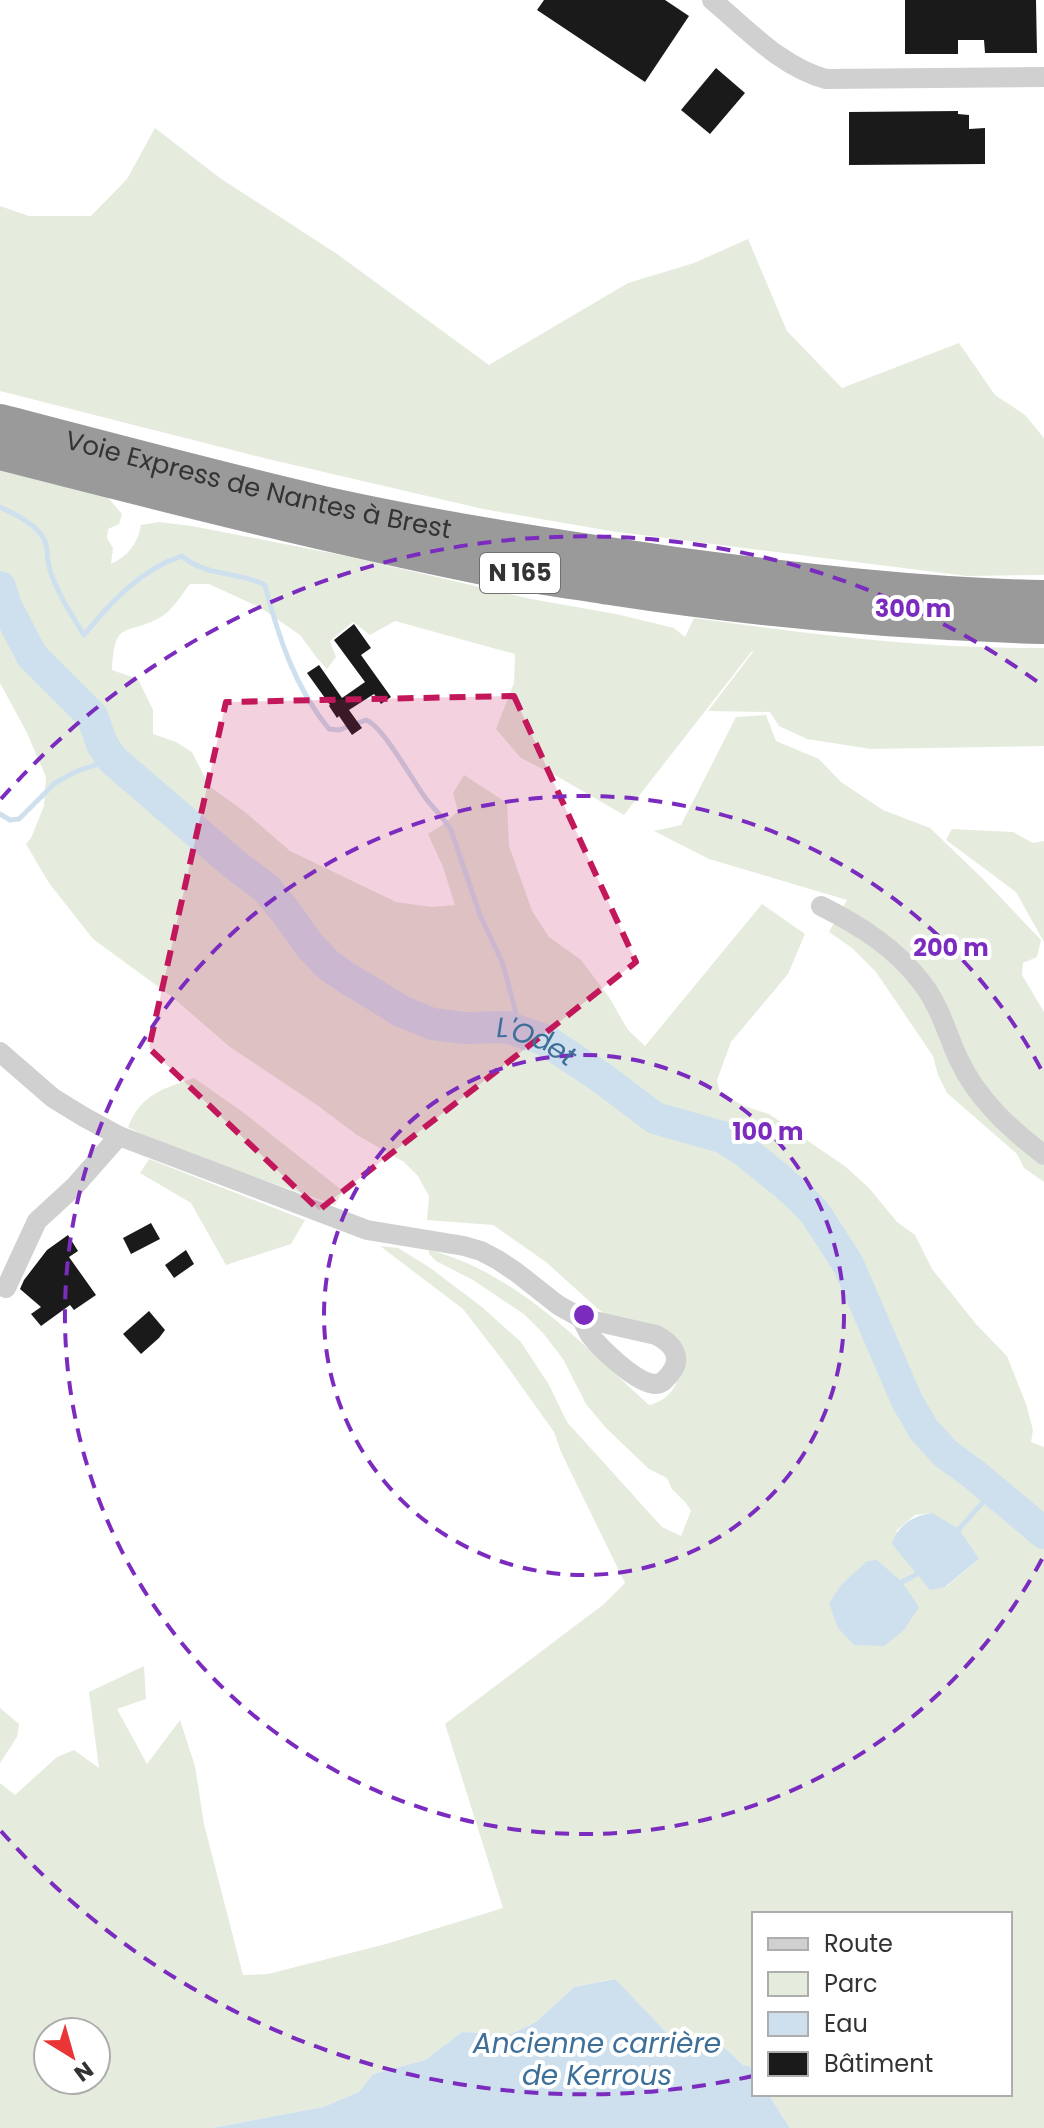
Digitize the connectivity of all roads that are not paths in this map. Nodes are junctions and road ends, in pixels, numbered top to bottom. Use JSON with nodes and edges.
{"nodes":[{"id":1,"x":712,"y":0,"type":"edge"},
{"id":2,"x":1044,"y":77,"type":"edge"},
{"id":3,"x":5,"y":438,"type":"edge"},
{"id":4,"x":1044,"y":598,"type":"edge"},
{"id":5,"x":1044,"y":626,"type":"edge"},
{"id":6,"x":821,"y":906,"type":"dead end"},
{"id":7,"x":0,"y":1052,"type":"edge"},
{"id":8,"x":119,"y":1136,"type":"junction"},
{"id":9,"x":1044,"y":1155,"type":"edge"},
{"id":10,"x":6,"y":1288,"type":"dead end"},
{"id":11,"x":581,"y":1318,"type":"dead end"}],
"edges":[{"from":1,"to":2,"type":"street"},
{"from":3,"to":4,"type":"highway","name":"Voie Express de Nantes à Brest","number":"N 165"},
{"from":3,"to":5,"type":"highway","name":"Voie Express de Nantes à Brest","number":"N 165"},
{"from":6,"to":9,"type":"street"},
{"from":7,"to":8,"type":"street"},
{"from":8,"to":10,"type":"street"},
{"from":8,"to":11,"type":"street"}]}
